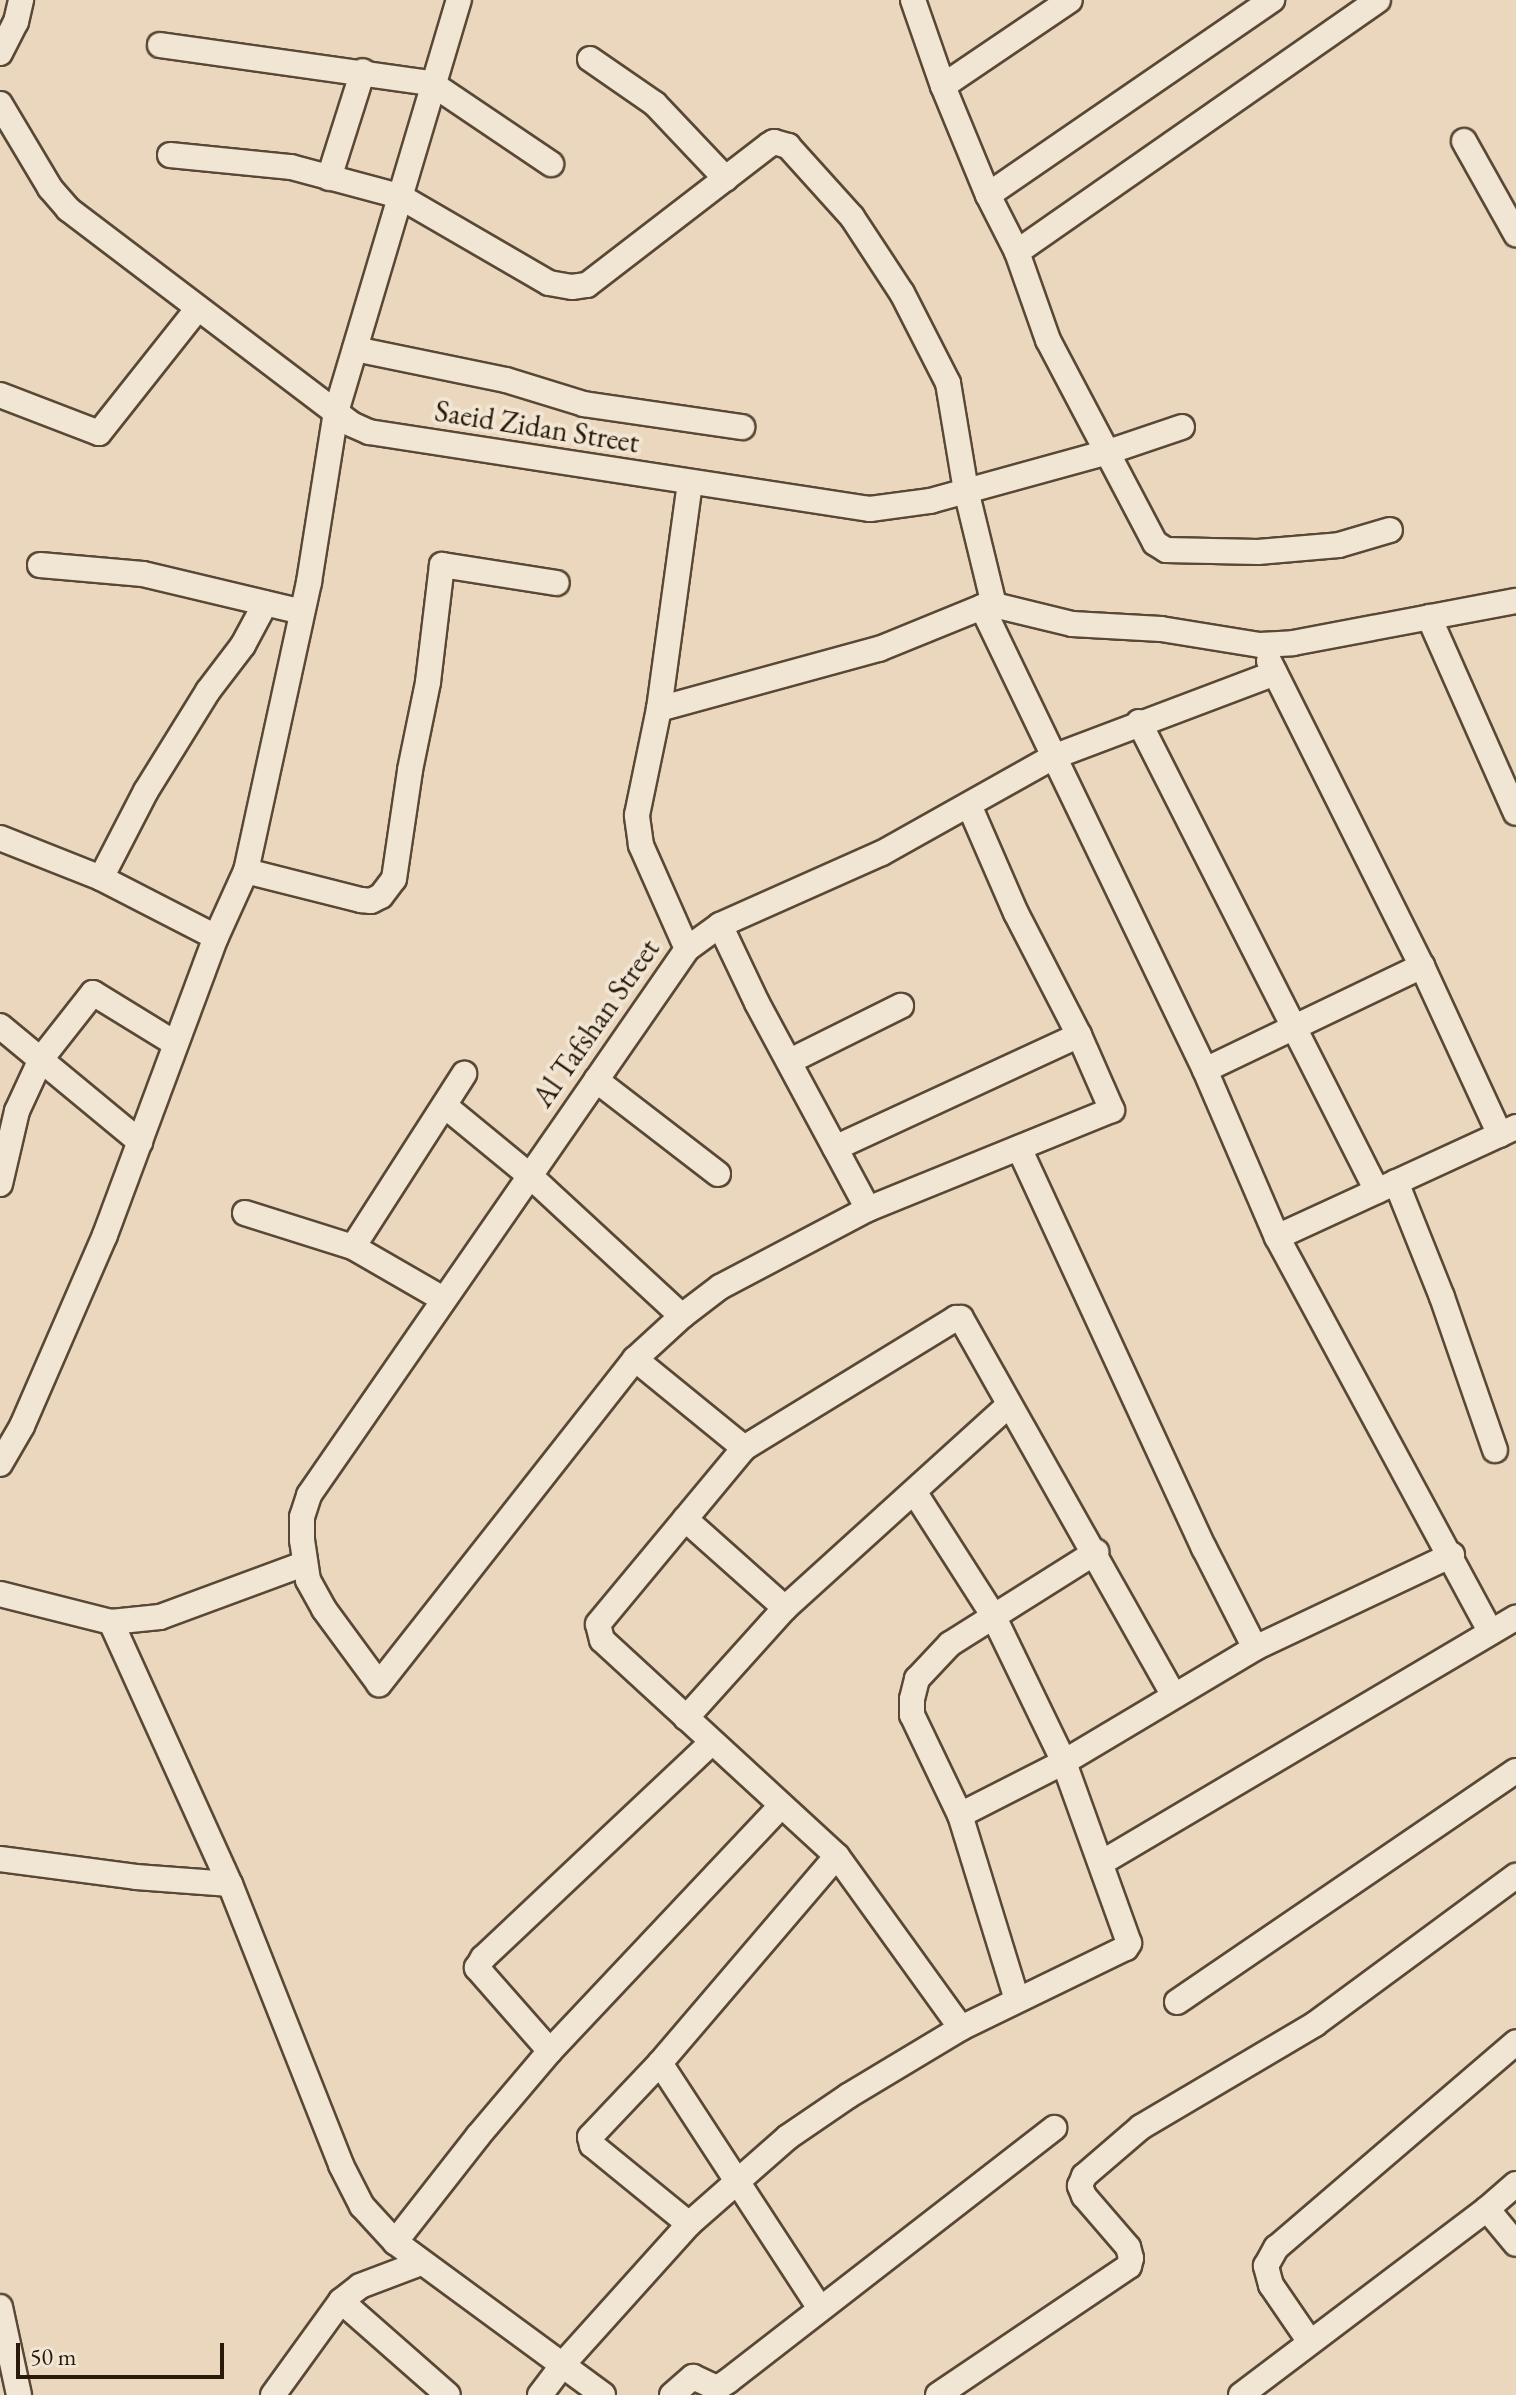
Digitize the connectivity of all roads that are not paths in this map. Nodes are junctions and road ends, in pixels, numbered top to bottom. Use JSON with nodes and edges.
{"nodes":[{"id":1,"x":21,"y":0,"type":"edge"},
{"id":2,"x":459,"y":0,"type":"edge"},
{"id":3,"x":913,"y":0,"type":"edge"},
{"id":4,"x":1070,"y":0,"type":"edge"},
{"id":5,"x":1272,"y":0,"type":"edge"},
{"id":6,"x":1378,"y":0,"type":"edge"},
{"id":7,"x":160,"y":45,"type":"dead end"},
{"id":8,"x":0,"y":53,"type":"edge"},
{"id":9,"x":590,"y":59,"type":"dead end"},
{"id":10,"x":363,"y":71,"type":"junction"},
{"id":11,"x":431,"y":83,"type":"junction"},
{"id":12,"x":943,"y":86,"type":"junction"},
{"id":13,"x":0,"y":104,"type":"edge"},
{"id":14,"x":1464,"y":141,"type":"dead end"},
{"id":15,"x":170,"y":155,"type":"dead end"},
{"id":16,"x":551,"y":164,"type":"dead end"},
{"id":17,"x":329,"y":178,"type":"junction"},
{"id":18,"x":726,"y":179,"type":"junction"},
{"id":19,"x":988,"y":195,"type":"junction"},
{"id":20,"x":399,"y":196,"type":"junction"},
{"id":21,"x":1516,"y":234,"type":"edge"},
{"id":22,"x":1017,"y":252,"type":"junction"},
{"id":23,"x":198,"y":308,"type":"junction"},
{"id":24,"x":355,"y":349,"type":"junction"},
{"id":25,"x":0,"y":395,"type":"edge"},
{"id":26,"x":336,"y":412,"type":"junction"},
{"id":27,"x":742,"y":427,"type":"dead end"},
{"id":28,"x":1182,"y":427,"type":"dead end"},
{"id":29,"x":1108,"y":452,"type":"junction"},
{"id":30,"x":690,"y":483,"type":"junction"},
{"id":31,"x":966,"y":490,"type":"junction"},
{"id":32,"x":1390,"y":530,"type":"dead end"},
{"id":33,"x":40,"y":565,"type":"dead end"},
{"id":34,"x":557,"y":583,"type":"dead end"},
{"id":35,"x":1516,"y":601,"type":"edge"},
{"id":36,"x":265,"y":604,"type":"junction"},
{"id":37,"x":988,"y":606,"type":"junction"},
{"id":38,"x":302,"y":612,"type":"junction"},
{"id":39,"x":1429,"y":617,"type":"junction"},
{"id":40,"x":1260,"y":645,"type":"junction"},
{"id":41,"x":1275,"y":673,"type":"junction"},
{"id":42,"x":659,"y":709,"type":"junction"},
{"id":43,"x":1139,"y":722,"type":"junction"},
{"id":44,"x":1053,"y":757,"type":"junction"},
{"id":45,"x":969,"y":805,"type":"junction"},
{"id":46,"x":1516,"y":813,"type":"edge"},
{"id":47,"x":0,"y":838,"type":"edge"},
{"id":48,"x":246,"y":871,"type":"junction"},
{"id":49,"x":101,"y":878,"type":"junction"},
{"id":50,"x":720,"y":925,"type":"junction"},
{"id":51,"x":216,"y":937,"type":"junction"},
{"id":52,"x":687,"y":949,"type":"junction"},
{"id":53,"x":1422,"y":966,"type":"junction"},
{"id":54,"x":901,"y":1006,"type":"dead end"},
{"id":55,"x":0,"y":1026,"type":"edge"},
{"id":56,"x":1296,"y":1027,"type":"junction"},
{"id":57,"x":1079,"y":1035,"type":"junction"},
{"id":58,"x":176,"y":1044,"type":"junction"},
{"id":59,"x":41,"y":1059,"type":"junction"},
{"id":60,"x":790,"y":1061,"type":"junction"},
{"id":61,"x":1205,"y":1070,"type":"junction"},
{"id":62,"x":464,"y":1074,"type":"dead end"},
{"id":63,"x":596,"y":1080,"type":"junction"},
{"id":64,"x":445,"y":1106,"type":"junction"},
{"id":65,"x":1508,"y":1131,"type":"edge"},
{"id":66,"x":140,"y":1142,"type":"junction"},
{"id":67,"x":835,"y":1148,"type":"junction"},
{"id":68,"x":1019,"y":1148,"type":"junction"},
{"id":69,"x":718,"y":1174,"type":"dead end"},
{"id":70,"x":529,"y":1175,"type":"junction"},
{"id":71,"x":0,"y":1184,"type":"edge"},
{"id":72,"x":1386,"y":1187,"type":"junction"},
{"id":73,"x":868,"y":1209,"type":"junction"},
{"id":74,"x":245,"y":1213,"type":"dead end"},
{"id":75,"x":1277,"y":1237,"type":"junction"},
{"id":76,"x":353,"y":1247,"type":"junction"},
{"id":77,"x":443,"y":1299,"type":"junction"},
{"id":78,"x":682,"y":1316,"type":"junction"},
{"id":79,"x":635,"y":1359,"type":"junction"},
{"id":80,"x":1009,"y":1405,"type":"junction"},
{"id":81,"x":11,"y":1422,"type":"edge"},
{"id":82,"x":744,"y":1448,"type":"junction"},
{"id":83,"x":1495,"y":1450,"type":"dead end"},
{"id":84,"x":0,"y":1464,"type":"edge"},
{"id":85,"x":915,"y":1493,"type":"junction"},
{"id":86,"x":685,"y":1519,"type":"junction"},
{"id":87,"x":1096,"y":1552,"type":"junction"},
{"id":88,"x":1452,"y":1555,"type":"junction"},
{"id":89,"x":303,"y":1564,"type":"junction"},
{"id":90,"x":0,"y":1594,"type":"edge"},
{"id":91,"x":785,"y":1608,"type":"junction"},
{"id":92,"x":993,"y":1615,"type":"junction"},
{"id":93,"x":1516,"y":1618,"type":"edge"},
{"id":94,"x":111,"y":1622,"type":"junction"},
{"id":95,"x":1491,"y":1632,"type":"junction"},
{"id":96,"x":1255,"y":1648,"type":"junction"},
{"id":97,"x":1173,"y":1695,"type":"junction"},
{"id":98,"x":686,"y":1718,"type":"junction"},
{"id":99,"x":711,"y":1743,"type":"junction"},
{"id":100,"x":1064,"y":1762,"type":"junction"},
{"id":101,"x":1516,"y":1771,"type":"edge"},
{"id":102,"x":781,"y":1806,"type":"junction"},
{"id":103,"x":960,"y":1815,"type":"junction"},
{"id":104,"x":837,"y":1856,"type":"junction"},
{"id":105,"x":0,"y":1859,"type":"edge"},
{"id":106,"x":1101,"y":1863,"type":"junction"},
{"id":107,"x":1516,"y":1876,"type":"edge"},
{"id":108,"x":230,"y":1884,"type":"junction"},
{"id":109,"x":1017,"y":2000,"type":"junction"},
{"id":110,"x":1177,"y":2002,"type":"dead end"},
{"id":111,"x":961,"y":2028,"type":"junction"},
{"id":112,"x":1516,"y":2042,"type":"edge"},
{"id":113,"x":550,"y":2051,"type":"junction"},
{"id":114,"x":660,"y":2063,"type":"junction"},
{"id":115,"x":1054,"y":2128,"type":"dead end"},
{"id":116,"x":735,"y":2181,"type":"junction"},
{"id":117,"x":1516,"y":2184,"type":"edge"},
{"id":118,"x":1487,"y":2209,"type":"junction"},
{"id":119,"x":689,"y":2224,"type":"junction"},
{"id":120,"x":395,"y":2242,"type":"junction"},
{"id":121,"x":1516,"y":2244,"type":"edge"},
{"id":122,"x":421,"y":2263,"type":"junction"},
{"id":123,"x":341,"y":2301,"type":"junction"},
{"id":124,"x":0,"y":2307,"type":"edge"},
{"id":125,"x":820,"y":2308,"type":"junction"},
{"id":126,"x":1310,"y":2342,"type":"junction"},
{"id":127,"x":563,"y":2364,"type":"junction"},
{"id":128,"x":943,"y":2394,"type":"edge"},
{"id":129,"x":19,"y":2395,"type":"edge"},
{"id":130,"x":273,"y":2395,"type":"edge"},
{"id":131,"x":448,"y":2395,"type":"edge"},
{"id":132,"x":540,"y":2395,"type":"edge"},
{"id":133,"x":603,"y":2395,"type":"edge"},
{"id":134,"x":672,"y":2395,"type":"edge"},
{"id":135,"x":1241,"y":2395,"type":"edge"}],
"edges":[{"from":1,"to":8,"type":"street"},
{"from":2,"to":11,"type":"street"},
{"from":3,"to":12,"type":"street"},
{"from":4,"to":12,"type":"street"},
{"from":5,"to":19,"type":"street"},
{"from":6,"to":22,"type":"street"},
{"from":7,"to":10,"type":"street"},
{"from":9,"to":18,"type":"street"},
{"from":10,"to":11,"type":"street"},
{"from":10,"to":17,"type":"street"},
{"from":11,"to":16,"type":"street"},
{"from":11,"to":20,"type":"street"},
{"from":12,"to":19,"type":"street"},
{"from":13,"to":23,"type":"street","name":"Saeid Zidan Street"},
{"from":14,"to":21,"type":"street"},
{"from":15,"to":17,"type":"street"},
{"from":17,"to":20,"type":"street"},
{"from":18,"to":20,"type":"street"},
{"from":18,"to":31,"type":"street"},
{"from":19,"to":22,"type":"street"},
{"from":20,"to":24,"type":"street"},
{"from":22,"to":29,"type":"street"},
{"from":23,"to":25,"type":"street"},
{"from":23,"to":26,"type":"street","name":"Saeid Zidan Street"},
{"from":24,"to":26,"type":"street"},
{"from":24,"to":27,"type":"street"},
{"from":26,"to":30,"type":"street","name":"Saeid Zidan Street"},
{"from":26,"to":38,"type":"street"},
{"from":28,"to":29,"type":"street","name":"Saeid Zidan Street"},
{"from":29,"to":31,"type":"street","name":"Saeid Zidan Street"},
{"from":29,"to":32,"type":"street"},
{"from":30,"to":31,"type":"street","name":"Saeid Zidan Street"},
{"from":30,"to":42,"type":"street"},
{"from":31,"to":37,"type":"street"},
{"from":33,"to":36,"type":"street"},
{"from":34,"to":48,"type":"street"},
{"from":35,"to":39,"type":"street"},
{"from":36,"to":38,"type":"street"},
{"from":36,"to":49,"type":"street"},
{"from":37,"to":40,"type":"street"},
{"from":37,"to":42,"type":"street"},
{"from":37,"to":44,"type":"street"},
{"from":38,"to":48,"type":"street"},
{"from":39,"to":40,"type":"street"},
{"from":39,"to":46,"type":"street"},
{"from":40,"to":41,"type":"street"},
{"from":41,"to":43,"type":"street","name":"Al Tafshan Street"},
{"from":41,"to":53,"type":"street"},
{"from":42,"to":52,"type":"street"},
{"from":43,"to":44,"type":"street","name":"Al Tafshan Street"},
{"from":43,"to":56,"type":"street"},
{"from":44,"to":45,"type":"street","name":"Al Tafshan Street"},
{"from":44,"to":61,"type":"street"},
{"from":45,"to":50,"type":"street","name":"Al Tafshan Street"},
{"from":45,"to":57,"type":"street"},
{"from":47,"to":49,"type":"street"},
{"from":48,"to":51,"type":"street"},
{"from":49,"to":51,"type":"street"},
{"from":50,"to":52,"type":"street","name":"Al Tafshan Street"},
{"from":50,"to":60,"type":"street"},
{"from":51,"to":58,"type":"street"},
{"from":52,"to":63,"type":"street","name":"Al Tafshan Street"},
{"from":53,"to":56,"type":"street"},
{"from":53,"to":65,"type":"street"},
{"from":54,"to":60,"type":"street"},
{"from":55,"to":59,"type":"street"},
{"from":56,"to":61,"type":"street"},
{"from":56,"to":72,"type":"street"},
{"from":57,"to":67,"type":"street"},
{"from":57,"to":68,"type":"street"},
{"from":58,"to":59,"type":"street"},
{"from":58,"to":66,"type":"street"},
{"from":59,"to":66,"type":"street"},
{"from":59,"to":71,"type":"street"},
{"from":60,"to":67,"type":"street"},
{"from":61,"to":75,"type":"street"},
{"from":62,"to":64,"type":"street"},
{"from":63,"to":69,"type":"street"},
{"from":63,"to":70,"type":"street","name":"Al Tafshan Street"},
{"from":64,"to":70,"type":"street"},
{"from":64,"to":76,"type":"street"},
{"from":65,"to":72,"type":"street"},
{"from":66,"to":81,"type":"street"},
{"from":67,"to":73,"type":"street"},
{"from":68,"to":73,"type":"street"},
{"from":68,"to":96,"type":"street"},
{"from":70,"to":77,"type":"street","name":"Al Tafshan Street"},
{"from":70,"to":78,"type":"street"},
{"from":72,"to":75,"type":"street"},
{"from":72,"to":83,"type":"street"},
{"from":73,"to":78,"type":"street"},
{"from":74,"to":76,"type":"street"},
{"from":75,"to":88,"type":"street"},
{"from":76,"to":77,"type":"street"},
{"from":77,"to":89,"type":"street","name":"Al Tafshan Street"},
{"from":78,"to":79,"type":"street"},
{"from":79,"to":82,"type":"street"},
{"from":79,"to":89,"type":"street","name":"Al Tafshan Street"},
{"from":80,"to":82,"type":"street"},
{"from":80,"to":85,"type":"street"},
{"from":80,"to":87,"type":"street"},
{"from":81,"to":84,"type":"street"},
{"from":82,"to":86,"type":"street"},
{"from":85,"to":91,"type":"street"},
{"from":85,"to":92,"type":"street"},
{"from":86,"to":91,"type":"street"},
{"from":86,"to":98,"type":"street"},
{"from":87,"to":92,"type":"street"},
{"from":87,"to":97,"type":"street"},
{"from":88,"to":95,"type":"street"},
{"from":88,"to":96,"type":"street"},
{"from":89,"to":94,"type":"street"},
{"from":90,"to":94,"type":"street"},
{"from":91,"to":98,"type":"street"},
{"from":92,"to":100,"type":"street"},
{"from":92,"to":103,"type":"street"},
{"from":93,"to":95,"type":"street"},
{"from":94,"to":108,"type":"street"},
{"from":95,"to":106,"type":"street"},
{"from":96,"to":97,"type":"street"},
{"from":97,"to":100,"type":"street"},
{"from":98,"to":99,"type":"street"},
{"from":99,"to":102,"type":"street"},
{"from":99,"to":113,"type":"street"},
{"from":100,"to":103,"type":"street"},
{"from":100,"to":106,"type":"street"},
{"from":101,"to":110,"type":"street"},
{"from":102,"to":104,"type":"street"},
{"from":102,"to":113,"type":"street"},
{"from":103,"to":109,"type":"street"},
{"from":104,"to":111,"type":"street"},
{"from":104,"to":114,"type":"street"},
{"from":105,"to":108,"type":"street"},
{"from":106,"to":109,"type":"street"},
{"from":107,"to":128,"type":"street"},
{"from":108,"to":120,"type":"street"},
{"from":109,"to":111,"type":"street"},
{"from":111,"to":116,"type":"street"},
{"from":112,"to":126,"type":"street"},
{"from":113,"to":120,"type":"street"},
{"from":114,"to":116,"type":"street"},
{"from":114,"to":119,"type":"street"},
{"from":115,"to":125,"type":"street"},
{"from":116,"to":119,"type":"street"},
{"from":116,"to":125,"type":"street"},
{"from":117,"to":118,"type":"street"},
{"from":118,"to":121,"type":"street"},
{"from":118,"to":126,"type":"street"},
{"from":119,"to":127,"type":"street"},
{"from":120,"to":122,"type":"street"},
{"from":122,"to":123,"type":"street"},
{"from":122,"to":127,"type":"street"},
{"from":123,"to":130,"type":"street"},
{"from":123,"to":131,"type":"street"},
{"from":124,"to":129,"type":"street"},
{"from":125,"to":134,"type":"street"},
{"from":126,"to":135,"type":"street"},
{"from":127,"to":132,"type":"street"},
{"from":127,"to":133,"type":"street"}]}
